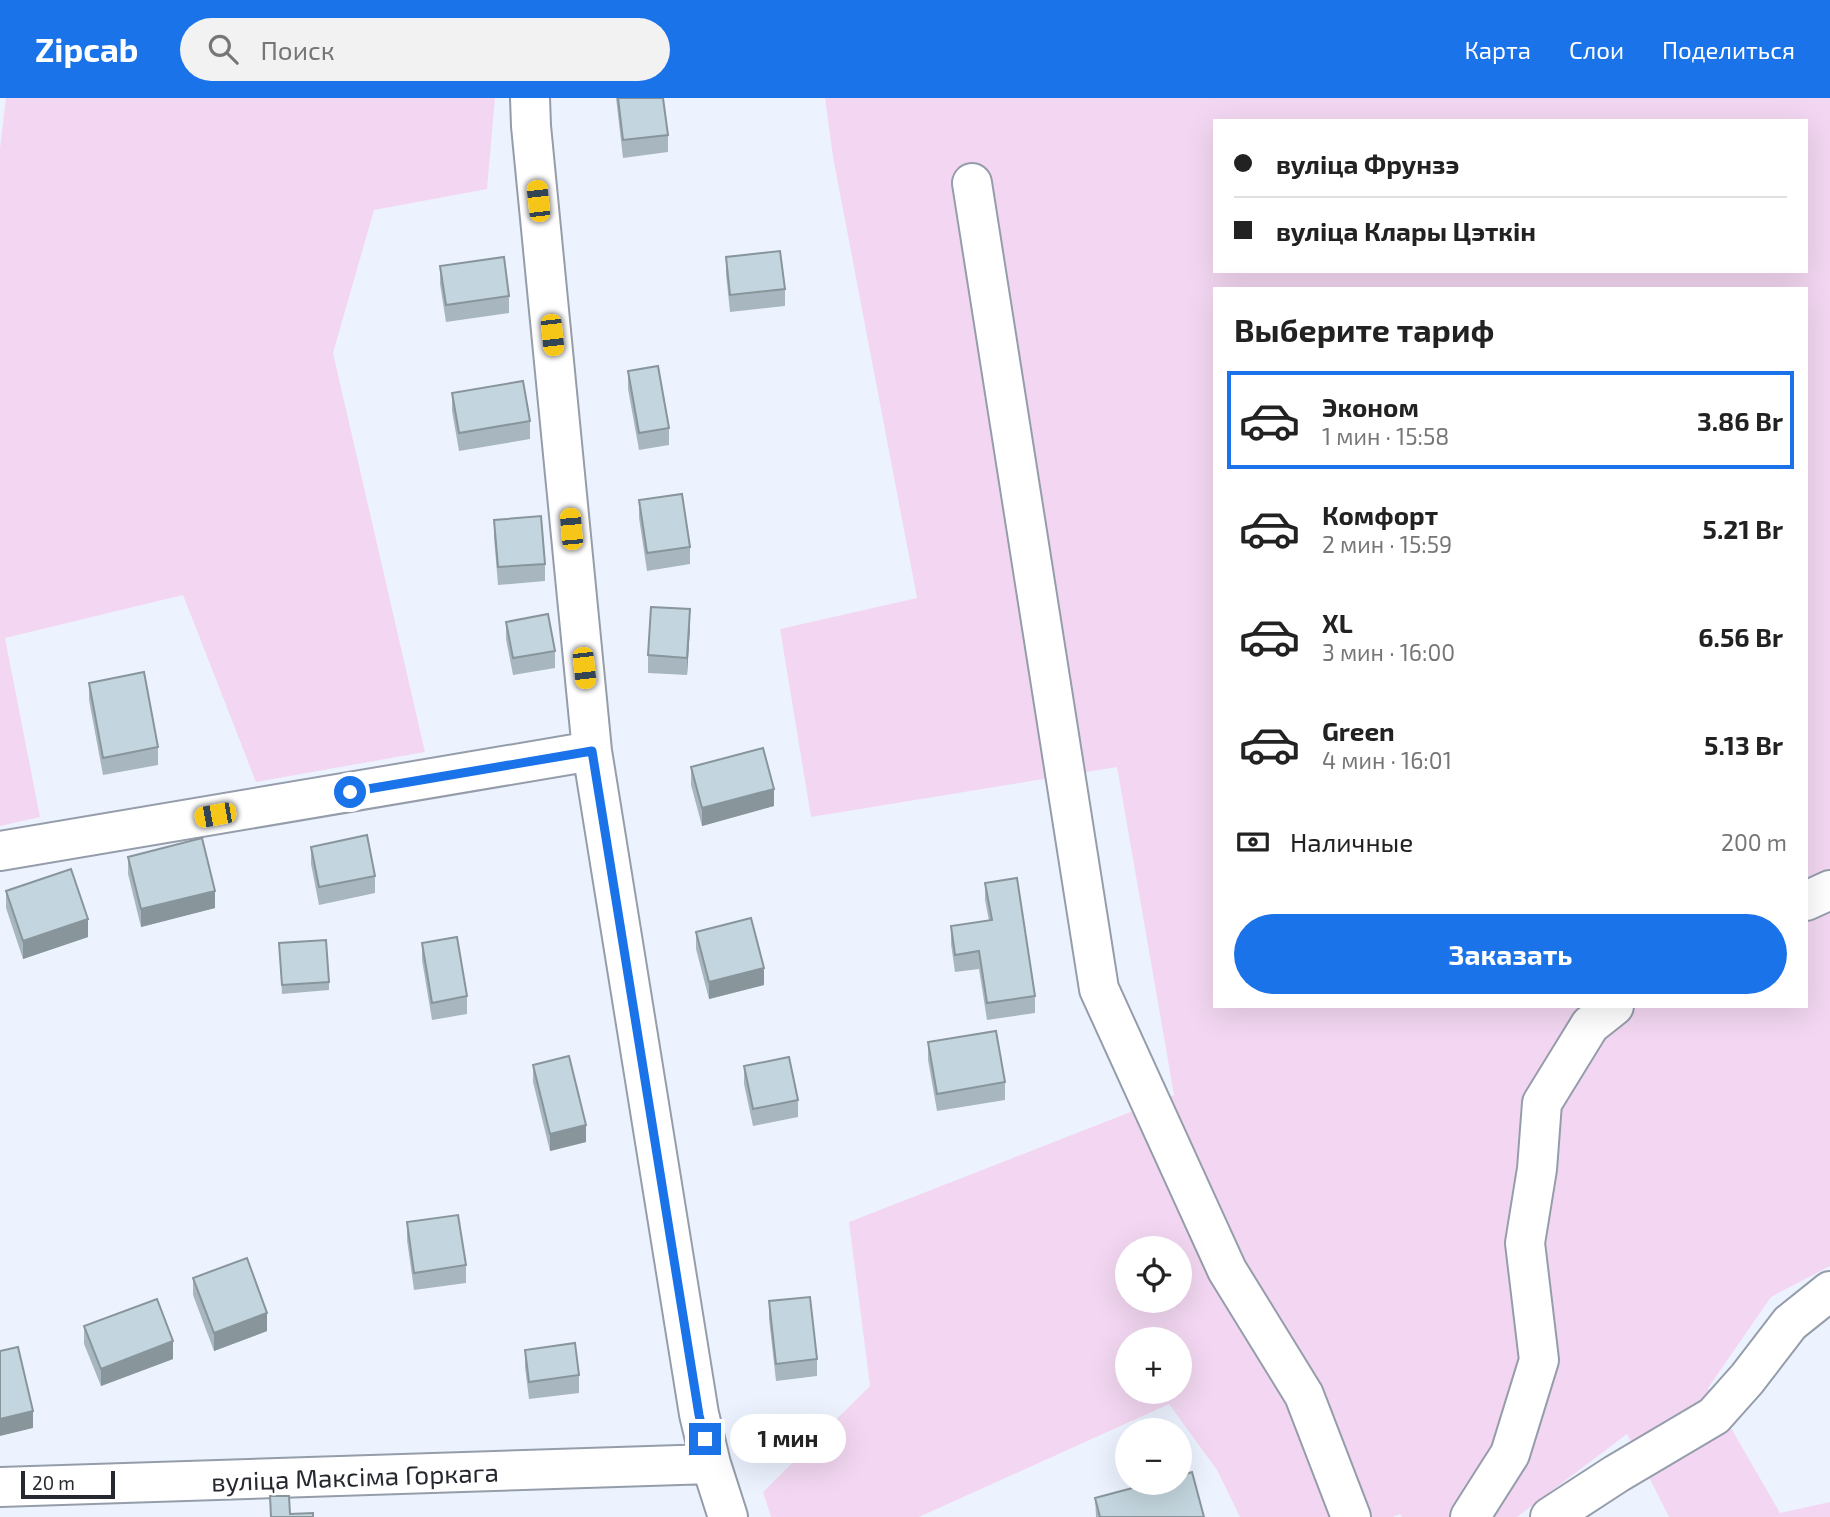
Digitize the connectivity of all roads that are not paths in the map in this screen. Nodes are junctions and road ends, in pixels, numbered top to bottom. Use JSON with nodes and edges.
{"nodes":[{"id":1,"x":530,"y":98,"type":"edge"},
{"id":2,"x":972,"y":183,"type":"dead end"},
{"id":3,"x":592,"y":751,"type":"junction"},
{"id":4,"x":0,"y":851,"type":"edge"},
{"id":5,"x":1830,"y":890,"type":"edge"},
{"id":6,"x":1808,"y":900,"type":"edge"},
{"id":7,"x":1611,"y":1008,"type":"edge"},
{"id":8,"x":1830,"y":1291,"type":"edge"},
{"id":9,"x":711,"y":1464,"type":"junction"},
{"id":10,"x":0,"y":1487,"type":"edge"},
{"id":11,"x":729,"y":1517,"type":"edge"},
{"id":12,"x":1351,"y":1517,"type":"edge"},
{"id":13,"x":1470,"y":1517,"type":"edge"},
{"id":14,"x":1550,"y":1517,"type":"edge"}],
"edges":[{"from":1,"to":3,"type":"street"},
{"from":2,"to":12,"type":"street"},
{"from":3,"to":4,"type":"street"},
{"from":3,"to":9,"type":"street"},
{"from":5,"to":6,"type":"street"},
{"from":7,"to":13,"type":"street"},
{"from":8,"to":14,"type":"street"},
{"from":9,"to":10,"type":"street","name":"вуліца Максіма Горкага"},
{"from":9,"to":11,"type":"street"}]}
